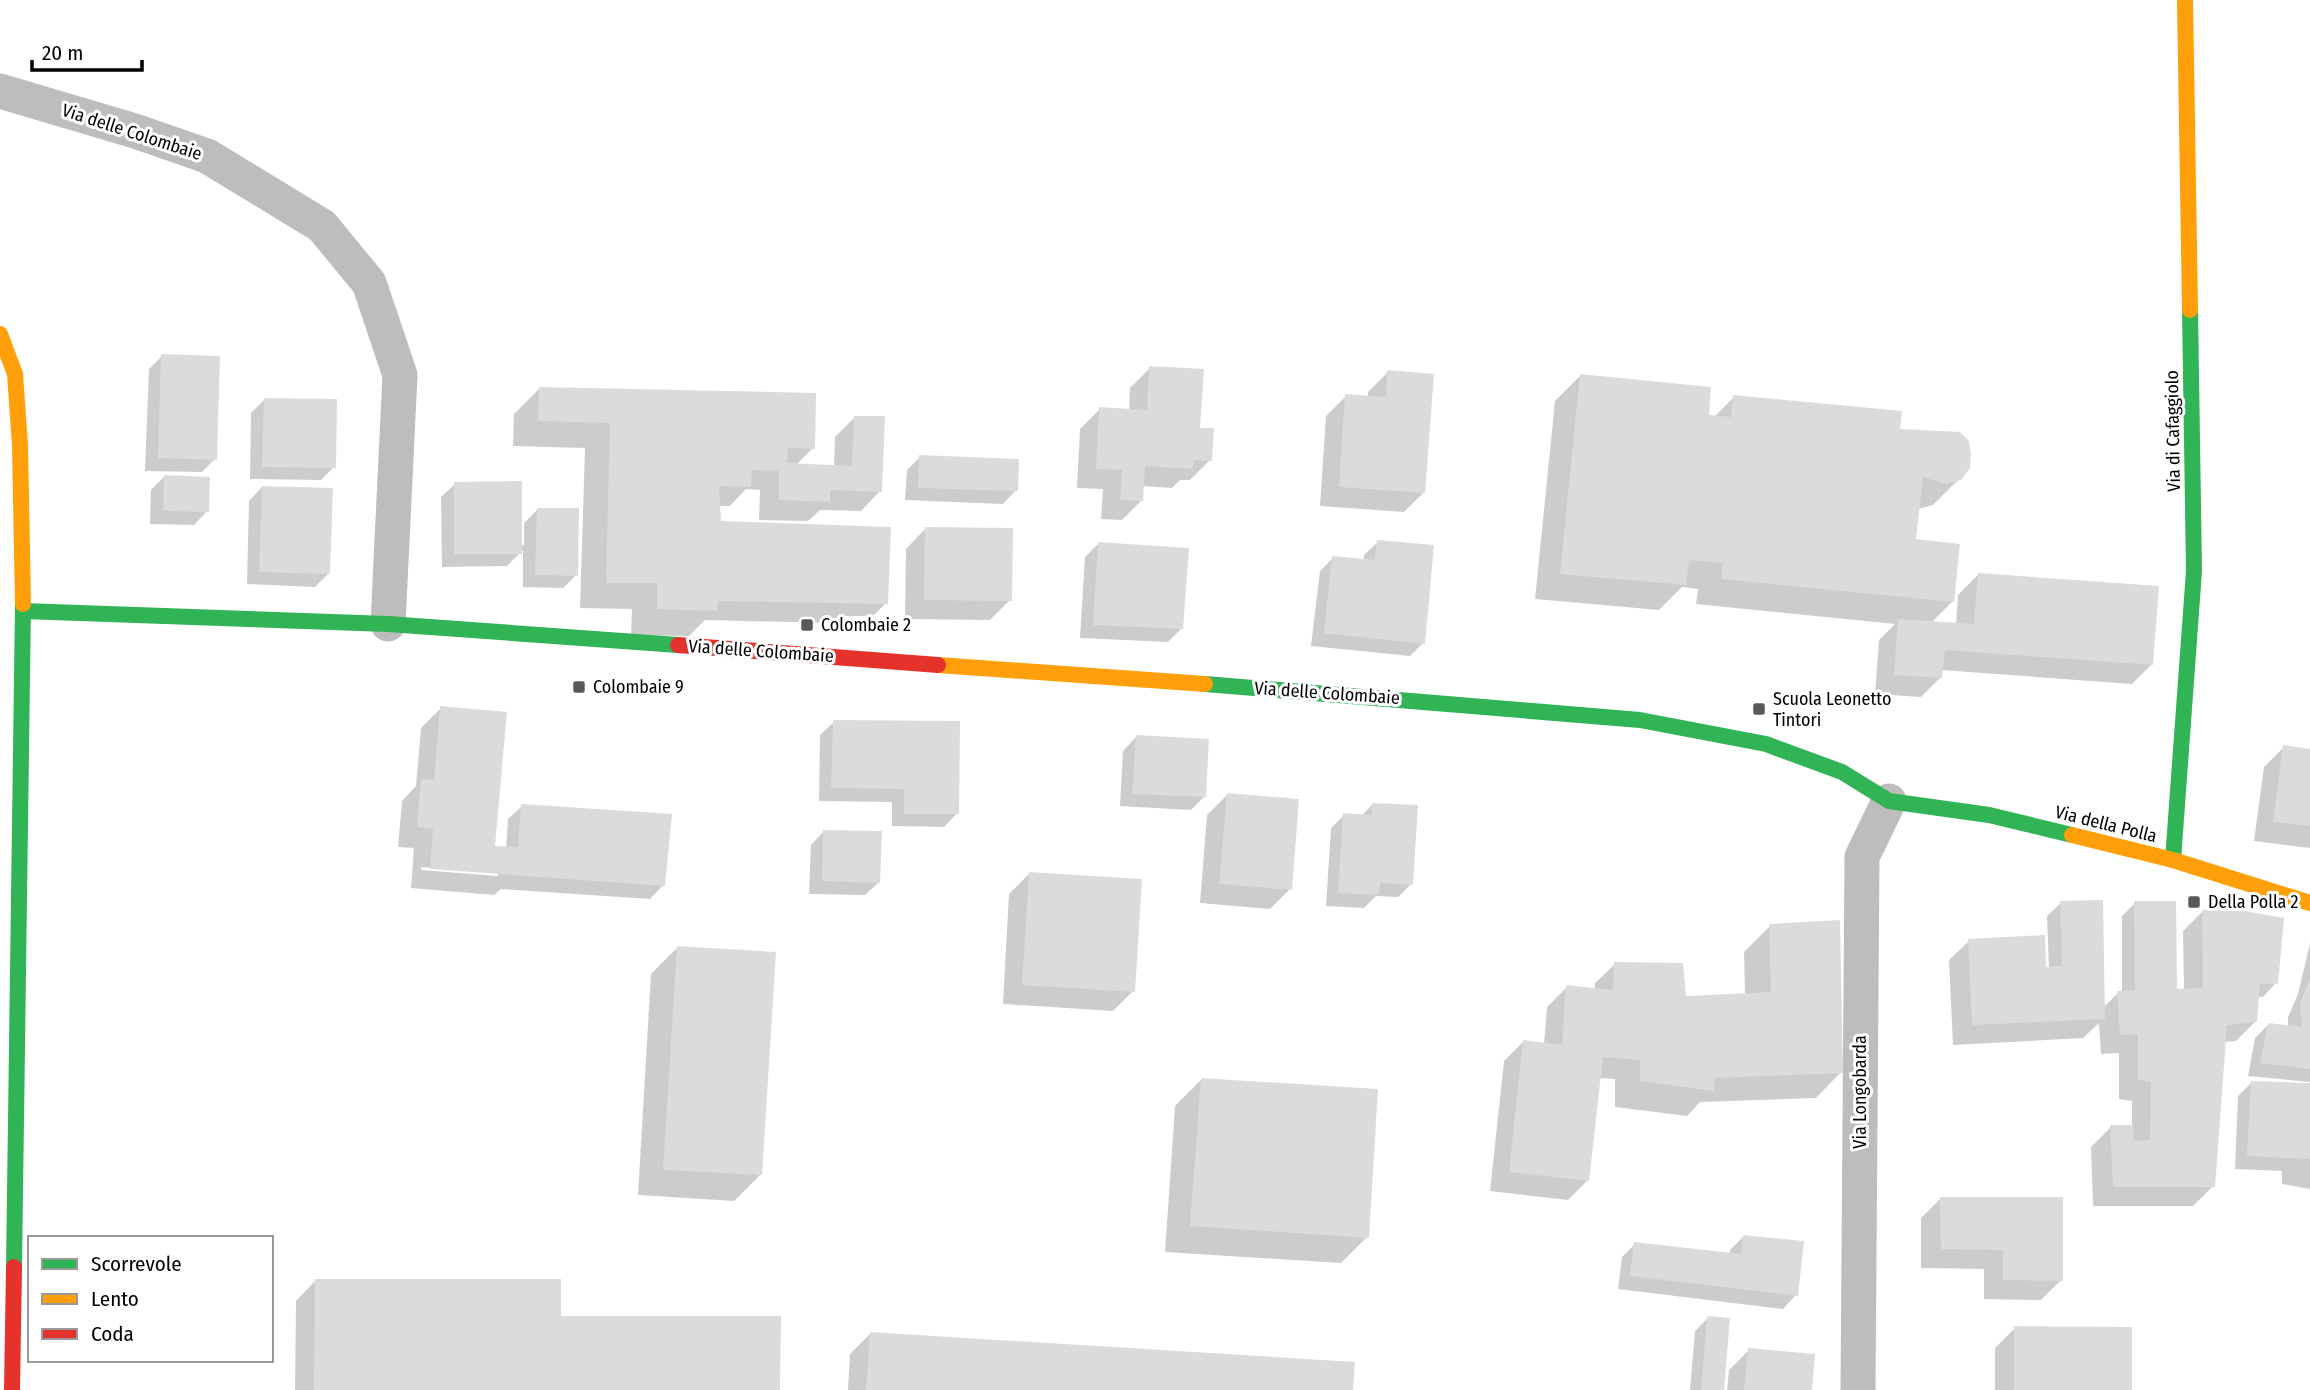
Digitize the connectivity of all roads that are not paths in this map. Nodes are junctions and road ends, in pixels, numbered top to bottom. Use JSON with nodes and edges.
{"nodes":[{"id":1,"x":2185,"y":0,"type":"edge"},
{"id":2,"x":0,"y":91,"type":"edge"},
{"id":3,"x":0,"y":334,"type":"edge"},
{"id":4,"x":23,"y":611,"type":"junction"},
{"id":5,"x":388,"y":624,"type":"junction"},
{"id":6,"x":1889,"y":801,"type":"junction"},
{"id":7,"x":2173,"y":860,"type":"junction"},
{"id":8,"x":2310,"y":903,"type":"edge"},
{"id":9,"x":12,"y":1390,"type":"edge"},
{"id":10,"x":1858,"y":1390,"type":"edge"}],
"edges":[{"from":1,"to":7,"type":"street","name":"Via di Cafaggiolo"},
{"from":2,"to":5,"type":"street","name":"Via delle Colombaie"},
{"from":3,"to":4,"type":"street"},
{"from":4,"to":5,"type":"street"},
{"from":4,"to":9,"type":"street"},
{"from":5,"to":6,"type":"street","name":"Via delle Colombaie"},
{"from":6,"to":7,"type":"street","name":"Via della Polla"},
{"from":6,"to":10,"type":"street","name":"Via Longobarda"},
{"from":7,"to":8,"type":"street","name":"Via della Polla"}]}
